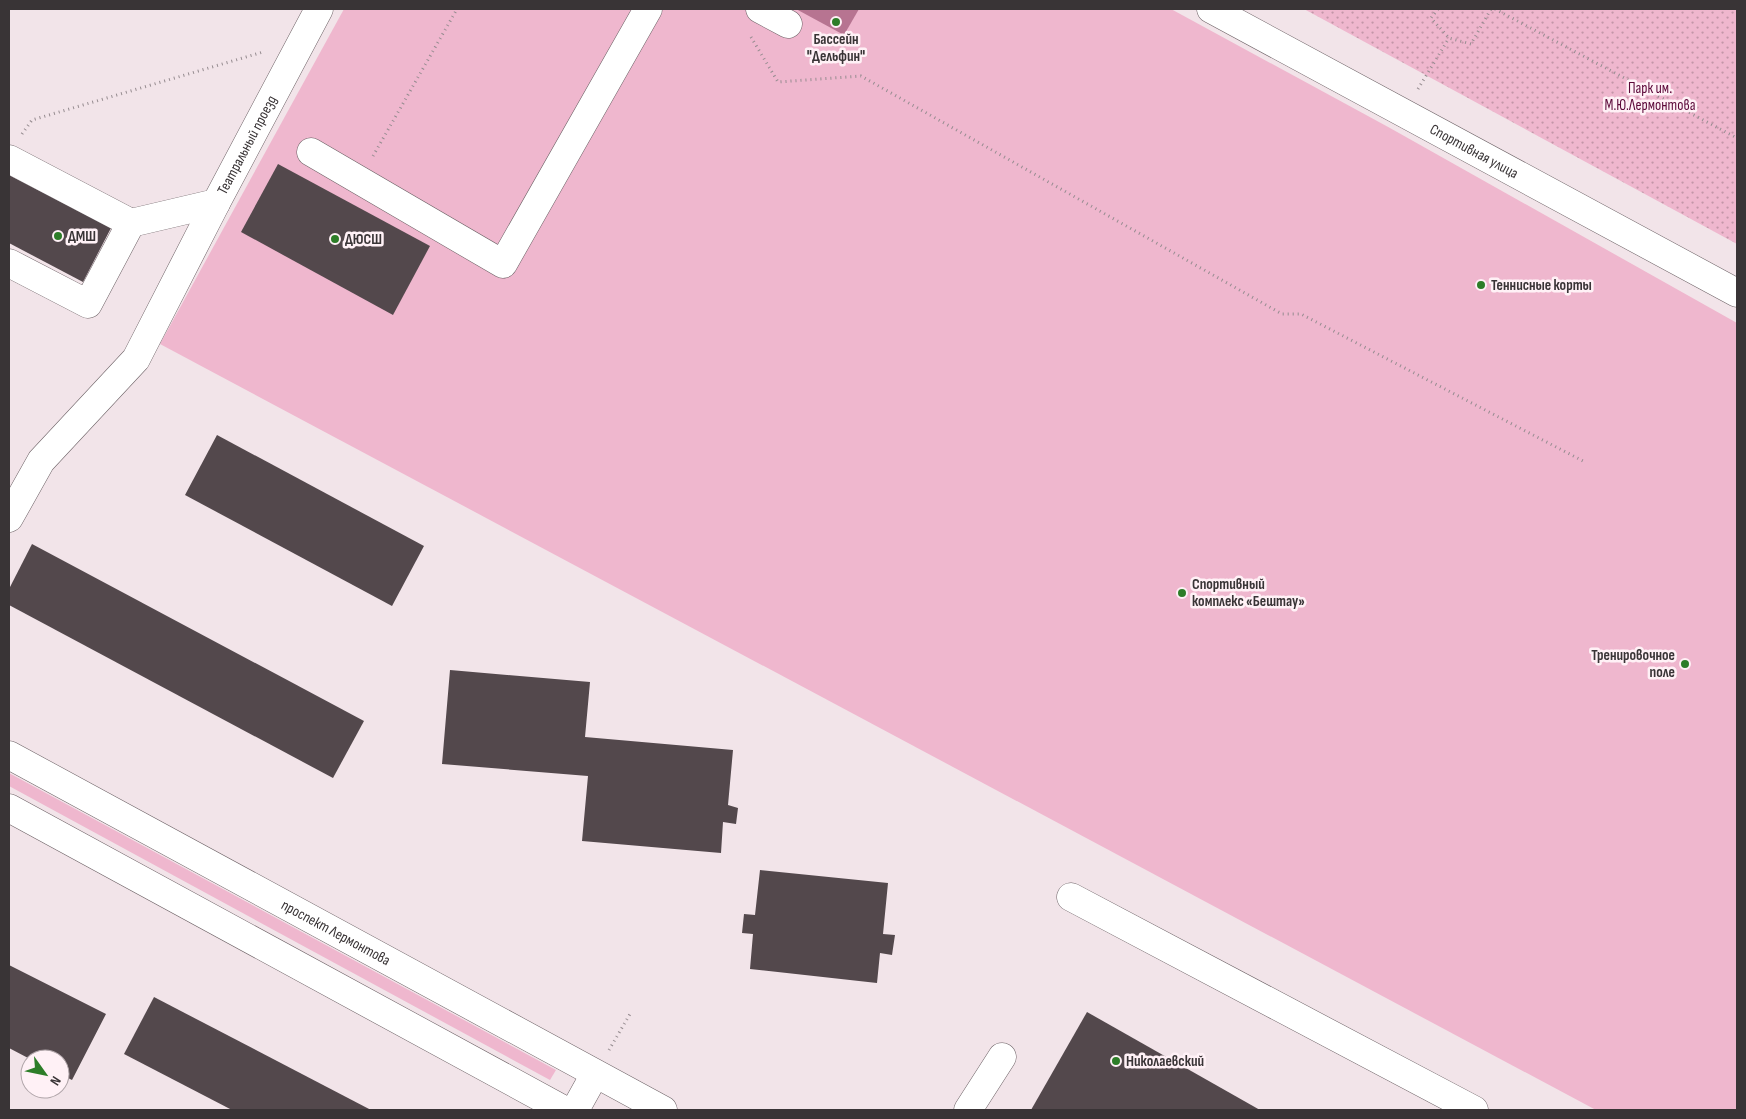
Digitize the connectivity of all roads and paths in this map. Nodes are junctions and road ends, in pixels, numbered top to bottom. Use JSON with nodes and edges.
{"nodes":[{"id":1,"x":319,"y":9,"type":"edge"},
{"id":2,"x":457,"y":9,"type":"edge"},
{"id":3,"x":648,"y":9,"type":"edge"},
{"id":4,"x":760,"y":9,"type":"edge"},
{"id":5,"x":1211,"y":9,"type":"edge"},
{"id":6,"x":1438,"y":9,"type":"edge"},
{"id":7,"x":1490,"y":9,"type":"edge"},
{"id":8,"x":1496,"y":9,"type":"edge"},
{"id":9,"x":788,"y":24,"type":"dead end"},
{"id":10,"x":749,"y":33,"type":"dead end"},
{"id":11,"x":1449,"y":38,"type":"junction"},
{"id":12,"x":302,"y":41,"type":"junction"},
{"id":13,"x":1418,"y":89,"type":"dead end"},
{"id":14,"x":32,"y":120,"type":"dead end"},
{"id":15,"x":1737,"y":138,"type":"edge"},
{"id":16,"x":311,"y":152,"type":"dead end"},
{"id":17,"x":9,"y":159,"type":"edge"},
{"id":18,"x":360,"y":180,"type":"junction"},
{"id":19,"x":216,"y":203,"type":"junction"},
{"id":20,"x":131,"y":223,"type":"junction"},
{"id":21,"x":9,"y":263,"type":"edge"},
{"id":22,"x":1737,"y":293,"type":"edge"},
{"id":23,"x":1583,"y":461,"type":"dead end"},
{"id":24,"x":9,"y":518,"type":"edge"},
{"id":25,"x":9,"y":755,"type":"edge"},
{"id":26,"x":9,"y":808,"type":"edge"},
{"id":27,"x":1071,"y":897,"type":"dead end"},
{"id":28,"x":630,"y":1014,"type":"dead end"},
{"id":29,"x":1002,"y":1056,"type":"dead end"},
{"id":30,"x":595,"y":1074,"type":"junction"},
{"id":31,"x":564,"y":1110,"type":"edge"},
{"id":32,"x":574,"y":1110,"type":"edge"},
{"id":33,"x":663,"y":1110,"type":"edge"},
{"id":34,"x":968,"y":1110,"type":"edge"},
{"id":35,"x":1474,"y":1110,"type":"edge"}],
"edges":[{"from":1,"to":12,"type":"street","name":"Театральный проезд"},
{"from":2,"to":18,"type":"path"},
{"from":3,"to":18,"type":"street"},
{"from":4,"to":9,"type":"street"},
{"from":5,"to":22,"type":"street","name":"Спортивная улица"},
{"from":6,"to":11,"type":"path"},
{"from":7,"to":11,"type":"path"},
{"from":8,"to":15,"type":"path"},
{"from":10,"to":23,"type":"path"},
{"from":11,"to":13,"type":"path"},
{"from":12,"to":14,"type":"path"},
{"from":12,"to":19,"type":"street","name":"Театральный проезд"},
{"from":16,"to":18,"type":"street"},
{"from":17,"to":20,"type":"street"},
{"from":19,"to":20,"type":"street","name":"Театральный проезд"},
{"from":19,"to":24,"type":"street"},
{"from":20,"to":21,"type":"street"},
{"from":25,"to":30,"type":"street","name":"проспект Лермонтова"},
{"from":26,"to":31,"type":"street"},
{"from":27,"to":35,"type":"street"},
{"from":28,"to":30,"type":"path"},
{"from":29,"to":34,"type":"street"},
{"from":30,"to":32,"type":"street"},
{"from":30,"to":33,"type":"street","name":"проспект Лермонтова"}]}
